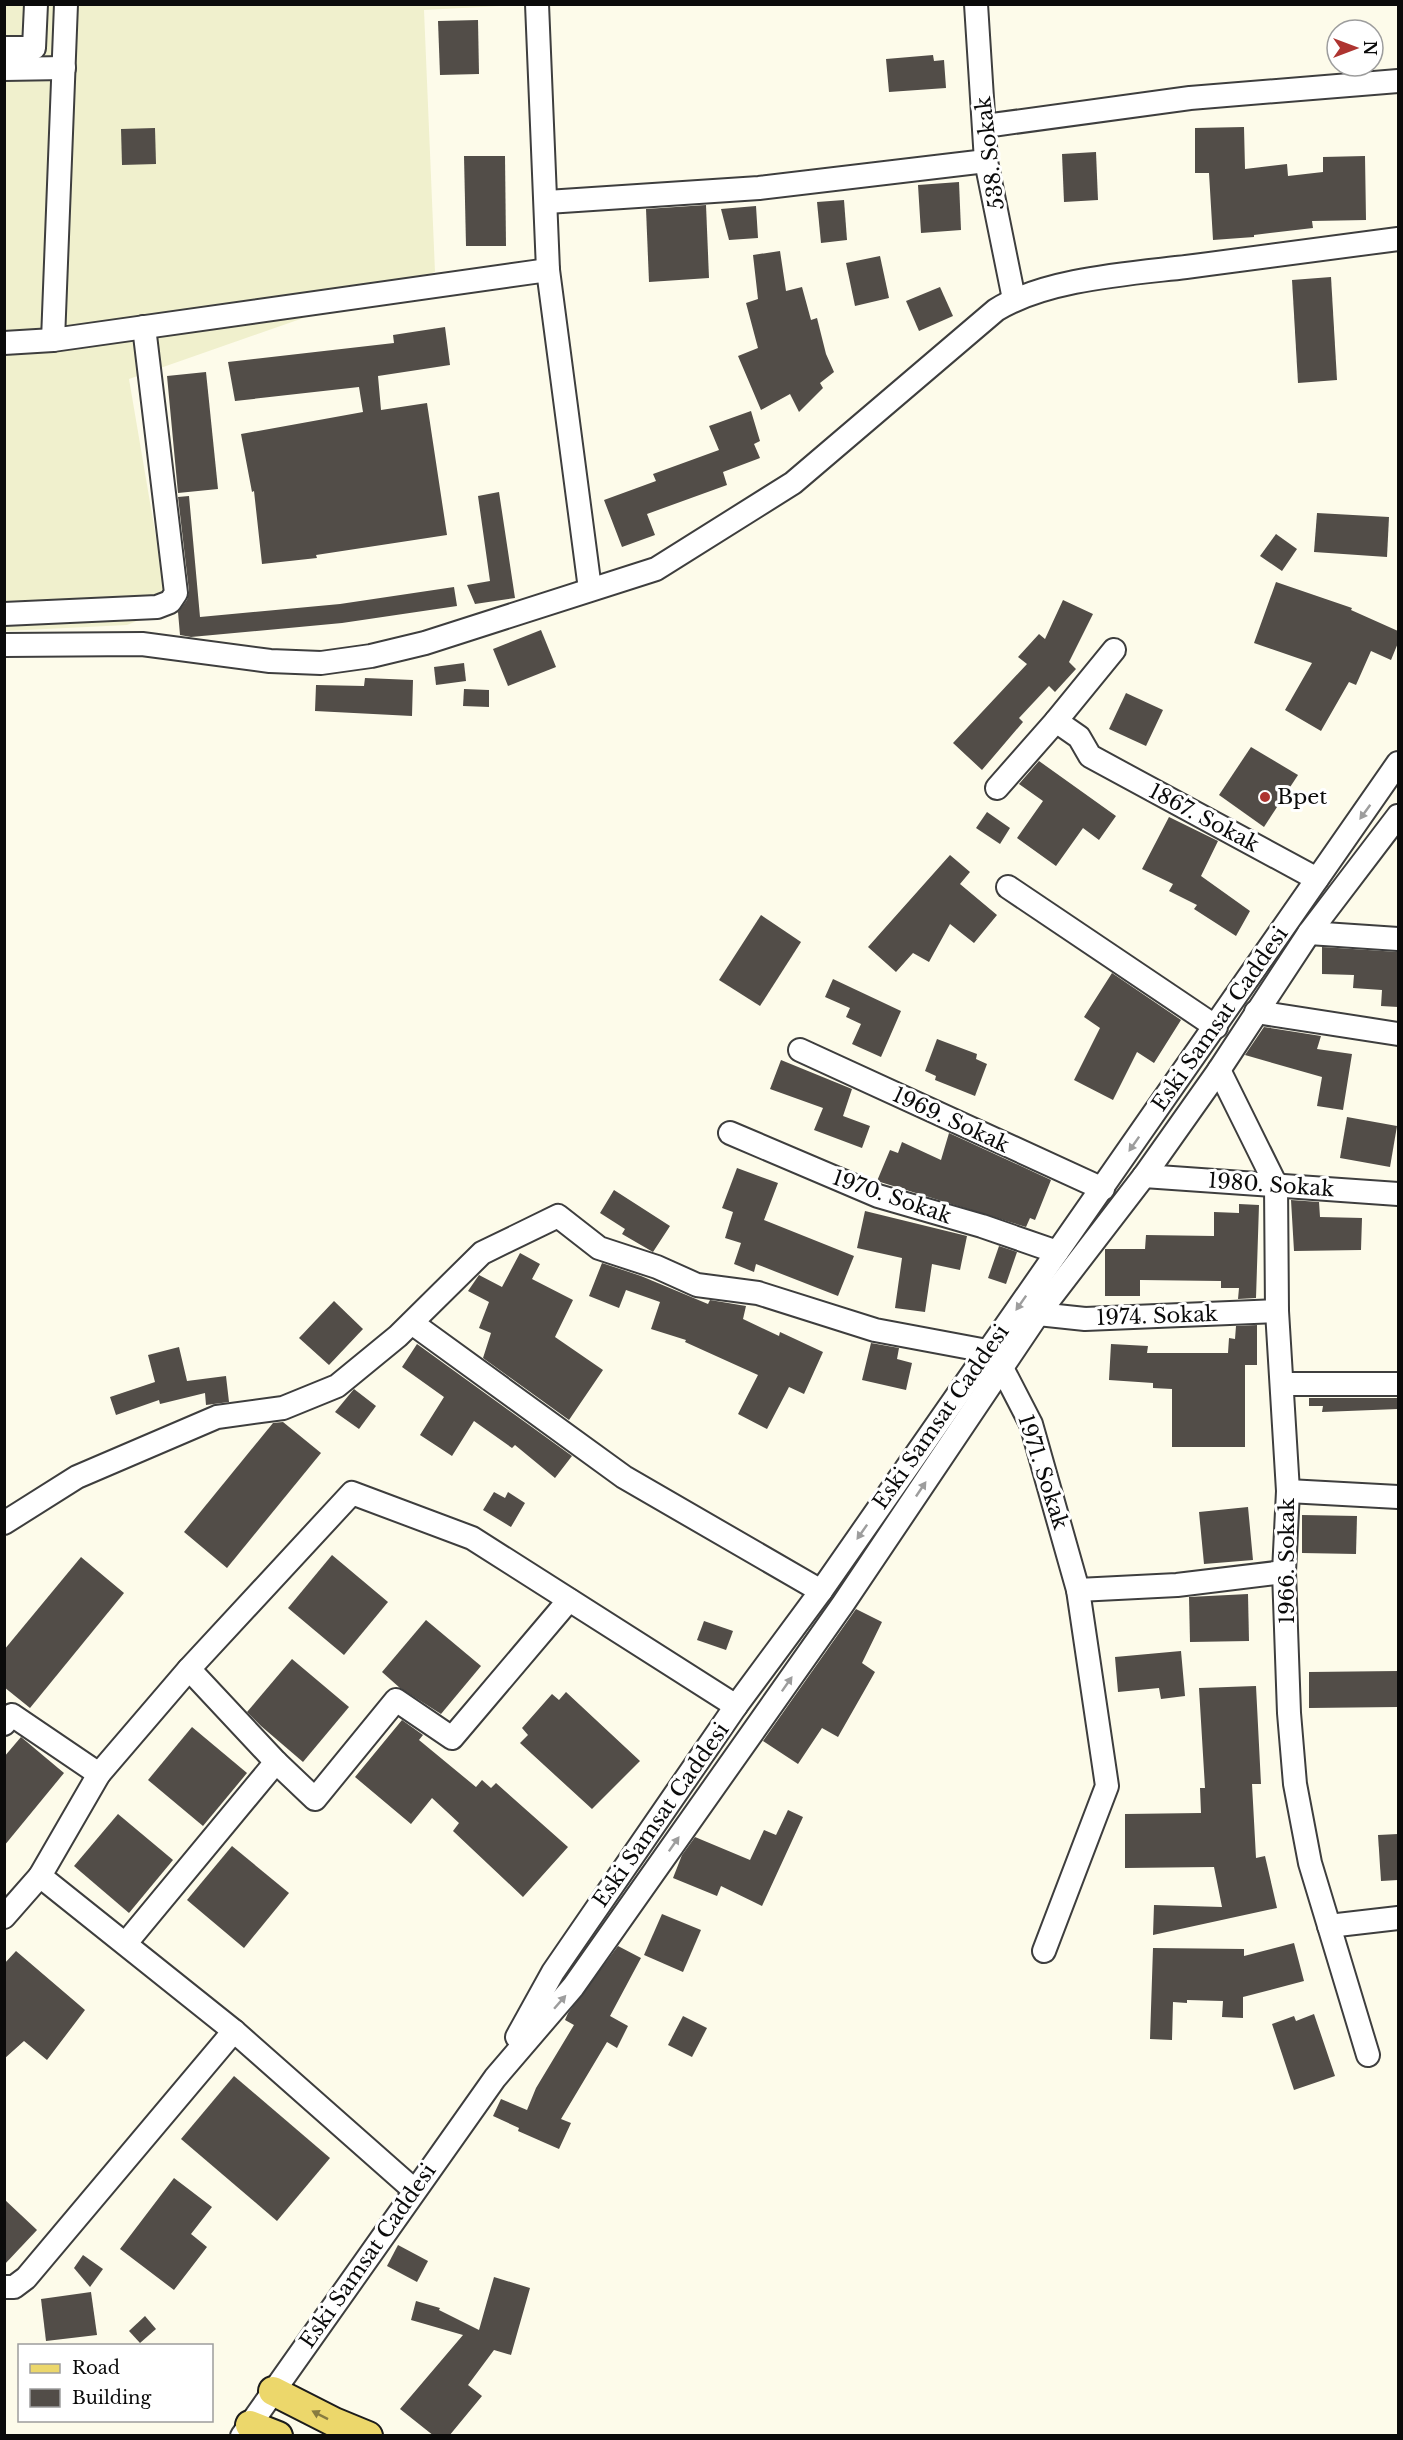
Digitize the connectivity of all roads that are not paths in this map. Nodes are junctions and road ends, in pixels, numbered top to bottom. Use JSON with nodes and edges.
{"nodes":[{"id":1,"x":36,"y":4,"type":"edge"},
{"id":2,"x":66,"y":4,"type":"edge"},
{"id":3,"x":537,"y":4,"type":"edge"},
{"id":4,"x":976,"y":4,"type":"edge"},
{"id":5,"x":4,"y":48,"type":"edge"},
{"id":6,"x":64,"y":68,"type":"junction"},
{"id":7,"x":4,"y":69,"type":"edge"},
{"id":8,"x":1398,"y":81,"type":"edge"},
{"id":9,"x":985,"y":126,"type":"junction"},
{"id":10,"x":987,"y":161,"type":"junction"},
{"id":11,"x":547,"y":202,"type":"junction"},
{"id":12,"x":1398,"y":239,"type":"edge"},
{"id":13,"x":548,"y":270,"type":"junction"},
{"id":14,"x":1014,"y":299,"type":"junction"},
{"id":15,"x":144,"y":327,"type":"junction"},
{"id":16,"x":53,"y":340,"type":"junction"},
{"id":17,"x":4,"y":343,"type":"edge"},
{"id":18,"x":590,"y":590,"type":"junction"},
{"id":19,"x":4,"y":614,"type":"edge"},
{"id":20,"x":4,"y":645,"type":"edge"},
{"id":21,"x":1114,"y":650,"type":"dead end"},
{"id":22,"x":1056,"y":721,"type":"junction"},
{"id":23,"x":1395,"y":776,"type":"edge"},
{"id":24,"x":997,"y":788,"type":"dead end"},
{"id":25,"x":1398,"y":816,"type":"edge"},
{"id":26,"x":1317,"y":879,"type":"junction"},
{"id":27,"x":1008,"y":887,"type":"dead end"},
{"id":28,"x":1309,"y":933,"type":"junction"},
{"id":29,"x":1398,"y":939,"type":"edge"},
{"id":30,"x":1256,"y":1012,"type":"junction"},
{"id":31,"x":1216,"y":1027,"type":"junction"},
{"id":32,"x":1398,"y":1034,"type":"edge"},
{"id":33,"x":800,"y":1050,"type":"dead end"},
{"id":34,"x":1219,"y":1070,"type":"junction"},
{"id":35,"x":730,"y":1133,"type":"dead end"},
{"id":36,"x":1144,"y":1176,"type":"junction"},
{"id":37,"x":1275,"y":1185,"type":"junction"},
{"id":38,"x":1102,"y":1189,"type":"junction"},
{"id":39,"x":1398,"y":1194,"type":"edge"},
{"id":40,"x":1057,"y":1252,"type":"junction"},
{"id":41,"x":1277,"y":1311,"type":"junction"},
{"id":42,"x":1038,"y":1314,"type":"junction"},
{"id":43,"x":412,"y":1323,"type":"junction"},
{"id":44,"x":987,"y":1351,"type":"junction"},
{"id":45,"x":1002,"y":1368,"type":"junction"},
{"id":46,"x":1282,"y":1384,"type":"junction"},
{"id":47,"x":1398,"y":1384,"type":"edge"},
{"id":48,"x":1288,"y":1491,"type":"junction"},
{"id":49,"x":1398,"y":1497,"type":"edge"},
{"id":50,"x":4,"y":1523,"type":"edge"},
{"id":51,"x":1284,"y":1572,"type":"junction"},
{"id":52,"x":1078,"y":1590,"type":"junction"},
{"id":53,"x":821,"y":1591,"type":"junction"},
{"id":54,"x":569,"y":1600,"type":"junction"},
{"id":55,"x":189,"y":1669,"type":"junction"},
{"id":56,"x":736,"y":1706,"type":"junction"},
{"id":57,"x":4,"y":1724,"type":"edge"},
{"id":58,"x":276,"y":1762,"type":"junction"},
{"id":59,"x":99,"y":1774,"type":"junction"},
{"id":60,"x":40,"y":1876,"type":"junction"},
{"id":61,"x":4,"y":1917,"type":"edge"},
{"id":62,"x":1398,"y":1918,"type":"edge"},
{"id":63,"x":1329,"y":1926,"type":"junction"},
{"id":64,"x":126,"y":1942,"type":"junction"},
{"id":65,"x":1044,"y":1951,"type":"dead end"},
{"id":66,"x":234,"y":2031,"type":"junction"},
{"id":67,"x":1368,"y":2055,"type":"dead end"},
{"id":68,"x":495,"y":2078,"type":"junction"},
{"id":69,"x":414,"y":2190,"type":"junction"},
{"id":70,"x":4,"y":2287,"type":"edge"},
{"id":71,"x":273,"y":2391,"type":"junction"},
{"id":72,"x":246,"y":2430,"type":"edge"},
{"id":73,"x":278,"y":2436,"type":"edge"},
{"id":74,"x":368,"y":2436,"type":"edge"}],
"edges":[{"from":1,"to":5,"type":"street"},
{"from":2,"to":6,"type":"street"},
{"from":3,"to":11,"type":"street"},
{"from":4,"to":9,"type":"street","name":"538. Sokak"},
{"from":6,"to":7,"type":"street"},
{"from":6,"to":16,"type":"street"},
{"from":8,"to":9,"type":"street"},
{"from":9,"to":10,"type":"street","name":"538. Sokak"},
{"from":10,"to":11,"type":"street"},
{"from":10,"to":14,"type":"street","name":"538. Sokak"},
{"from":11,"to":13,"type":"street"},
{"from":12,"to":14,"type":"street"},
{"from":13,"to":15,"type":"street"},
{"from":13,"to":18,"type":"street"},
{"from":14,"to":18,"type":"street"},
{"from":15,"to":16,"type":"street"},
{"from":15,"to":19,"type":"street"},
{"from":16,"to":17,"type":"street"},
{"from":18,"to":20,"type":"street"},
{"from":21,"to":22,"type":"street"},
{"from":22,"to":24,"type":"street"},
{"from":22,"to":26,"type":"street","name":"1867. Sokak"},
{"from":23,"to":26,"type":"street","name":"Eski Samsat Caddesi","one_way":true},
{"from":25,"to":28,"type":"street","name":"Eski Samsat Caddesi"},
{"from":26,"to":31,"type":"street","name":"Eski Samsat Caddesi"},
{"from":27,"to":31,"type":"street"},
{"from":28,"to":29,"type":"street"},
{"from":28,"to":30,"type":"street","name":"Eski Samsat Caddesi"},
{"from":30,"to":32,"type":"street"},
{"from":30,"to":34,"type":"street","name":"Eski Samsat Caddesi"},
{"from":31,"to":38,"type":"street","name":"Eski Samsat Caddesi","one_way":true},
{"from":33,"to":38,"type":"street","name":"1969. Sokak"},
{"from":34,"to":36,"type":"street","name":"Eski Samsat Caddesi"},
{"from":34,"to":37,"type":"street","name":"1966. Sokak"},
{"from":35,"to":40,"type":"street","name":"1970. Sokak"},
{"from":36,"to":37,"type":"street","name":"1980. Sokak"},
{"from":36,"to":42,"type":"street","name":"Eski Samsat Caddesi"},
{"from":37,"to":39,"type":"street","name":"1980. Sokak"},
{"from":37,"to":41,"type":"street","name":"1966. Sokak"},
{"from":38,"to":40,"type":"street","name":"Eski Samsat Caddesi"},
{"from":40,"to":44,"type":"street","name":"Eski Samsat Caddesi","one_way":true},
{"from":41,"to":42,"type":"street","name":"1974. Sokak"},
{"from":41,"to":46,"type":"street","name":"1966. Sokak"},
{"from":42,"to":45,"type":"street","name":"Eski Samsat Caddesi"},
{"from":43,"to":44,"type":"street"},
{"from":43,"to":50,"type":"street"},
{"from":43,"to":53,"type":"street"},
{"from":44,"to":45,"type":"street","name":"1971. Sokak"},
{"from":44,"to":53,"type":"street","name":"Eski Samsat Caddesi","one_way":true},
{"from":45,"to":52,"type":"street","name":"1971. Sokak"},
{"from":68,"to":45,"type":"street","name":"Eski Samsat Caddesi","one_way":true},
{"from":46,"to":47,"type":"street"},
{"from":46,"to":48,"type":"street","name":"1966. Sokak"},
{"from":48,"to":49,"type":"street"},
{"from":48,"to":51,"type":"street","name":"1966. Sokak"},
{"from":51,"to":52,"type":"street"},
{"from":51,"to":63,"type":"street","name":"1966. Sokak"},
{"from":52,"to":65,"type":"street","name":"1971. Sokak"},
{"from":53,"to":56,"type":"street","name":"Eski Samsat Caddesi"},
{"from":54,"to":55,"type":"street"},
{"from":54,"to":56,"type":"street"},
{"from":54,"to":58,"type":"street"},
{"from":55,"to":58,"type":"street"},
{"from":55,"to":59,"type":"street"},
{"from":56,"to":68,"type":"street","name":"Eski Samsat Caddesi"},
{"from":57,"to":59,"type":"street"},
{"from":58,"to":64,"type":"street"},
{"from":59,"to":60,"type":"street"},
{"from":60,"to":61,"type":"street"},
{"from":60,"to":64,"type":"street"},
{"from":62,"to":63,"type":"street"},
{"from":63,"to":67,"type":"street","name":"1966. Sokak"},
{"from":64,"to":66,"type":"street"},
{"from":66,"to":69,"type":"street"},
{"from":66,"to":70,"type":"street"},
{"from":68,"to":69,"type":"street","name":"Eski Samsat Caddesi"},
{"from":69,"to":71,"type":"street","name":"Eski Samsat Caddesi"},
{"from":71,"to":72,"type":"street","name":"Eski Samsat Caddesi"},
{"from":74,"to":71,"type":"main road","one_way":true},
{"from":72,"to":73,"type":"main road"}]}
